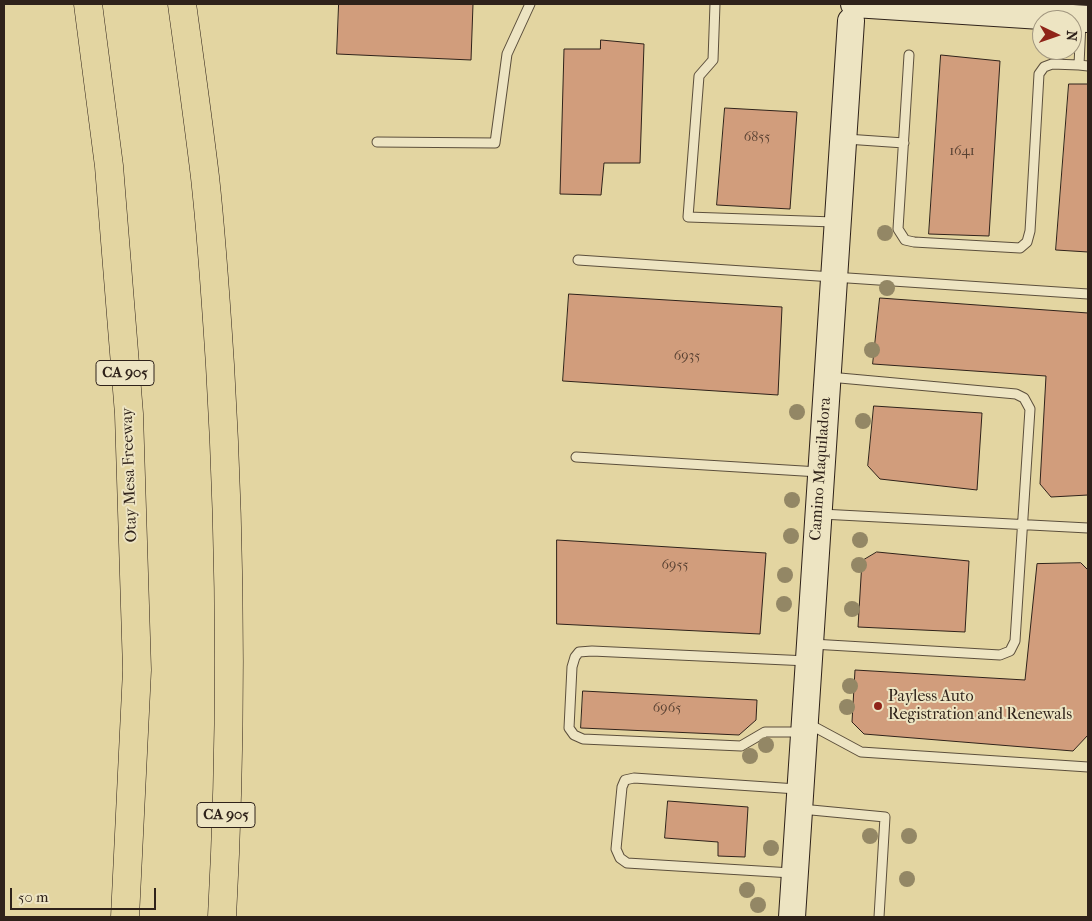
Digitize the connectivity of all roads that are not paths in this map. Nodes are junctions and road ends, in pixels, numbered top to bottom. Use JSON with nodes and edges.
{"nodes":[{"id":1,"x":88,"y":4,"type":"edge"},
{"id":2,"x":182,"y":4,"type":"edge"},
{"id":3,"x":530,"y":4,"type":"edge"},
{"id":4,"x":715,"y":4,"type":"edge"},
{"id":5,"x":962,"y":7,"type":"edge"},
{"id":6,"x":853,"y":12,"type":"edge"},
{"id":7,"x":1032,"y":13,"type":"edge"},
{"id":8,"x":909,"y":55,"type":"dead end"},
{"id":9,"x":1083,"y":66,"type":"edge"},
{"id":10,"x":843,"y":139,"type":"junction"},
{"id":11,"x":377,"y":142,"type":"dead end"},
{"id":12,"x":904,"y":143,"type":"junction"},
{"id":13,"x":838,"y":222,"type":"junction"},
{"id":14,"x":578,"y":260,"type":"dead end"},
{"id":15,"x":834,"y":278,"type":"junction"},
{"id":16,"x":1088,"y":294,"type":"edge"},
{"id":17,"x":828,"y":377,"type":"junction"},
{"id":18,"x":576,"y":457,"type":"dead end"},
{"id":19,"x":821,"y":472,"type":"junction"},
{"id":20,"x":818,"y":513,"type":"junction"},
{"id":21,"x":1022,"y":524,"type":"junction"},
{"id":22,"x":1088,"y":528,"type":"edge"},
{"id":23,"x":809,"y":653,"type":"junction"},
{"id":24,"x":804,"y":727,"type":"junction"},
{"id":25,"x":1088,"y":767,"type":"edge"},
{"id":26,"x":799,"y":799,"type":"junction"},
{"id":27,"x":794,"y":873,"type":"junction"},
{"id":28,"x":125,"y":917,"type":"edge"},
{"id":29,"x":222,"y":917,"type":"edge"},
{"id":30,"x":792,"y":917,"type":"edge"},
{"id":31,"x":879,"y":917,"type":"edge"}],
"edges":[{"from":1,"to":28,"type":"highway","name":"Otay Mesa Freeway","number":"CA 905"},
{"from":2,"to":29,"type":"highway","number":"CA 905"},
{"from":3,"to":11,"type":"lane"},
{"from":4,"to":13,"type":"lane"},
{"from":5,"to":6,"type":"street"},
{"from":5,"to":7,"type":"street"},
{"from":6,"to":10,"type":"street","name":"Camino Maquiladora"},
{"from":8,"to":12,"type":"lane"},
{"from":9,"to":12,"type":"lane"},
{"from":10,"to":12,"type":"lane"},
{"from":10,"to":13,"type":"street","name":"Camino Maquiladora"},
{"from":13,"to":15,"type":"street","name":"Camino Maquiladora"},
{"from":14,"to":15,"type":"lane"},
{"from":15,"to":16,"type":"lane"},
{"from":15,"to":17,"type":"street","name":"Camino Maquiladora"},
{"from":17,"to":19,"type":"street","name":"Camino Maquiladora"},
{"from":17,"to":21,"type":"lane"},
{"from":18,"to":19,"type":"lane"},
{"from":19,"to":20,"type":"street","name":"Camino Maquiladora"},
{"from":20,"to":21,"type":"lane"},
{"from":20,"to":23,"type":"street","name":"Camino Maquiladora"},
{"from":21,"to":22,"type":"lane"},
{"from":21,"to":23,"type":"lane"},
{"from":23,"to":24,"type":"street","name":"Camino Maquiladora"},
{"from":23,"to":24,"type":"lane"},
{"from":24,"to":25,"type":"lane"},
{"from":24,"to":26,"type":"street","name":"Camino Maquiladora"},
{"from":26,"to":27,"type":"street","name":"Camino Maquiladora"},
{"from":26,"to":27,"type":"lane"},
{"from":26,"to":31,"type":"lane"},
{"from":27,"to":30,"type":"street","name":"Camino Maquiladora"}]}
